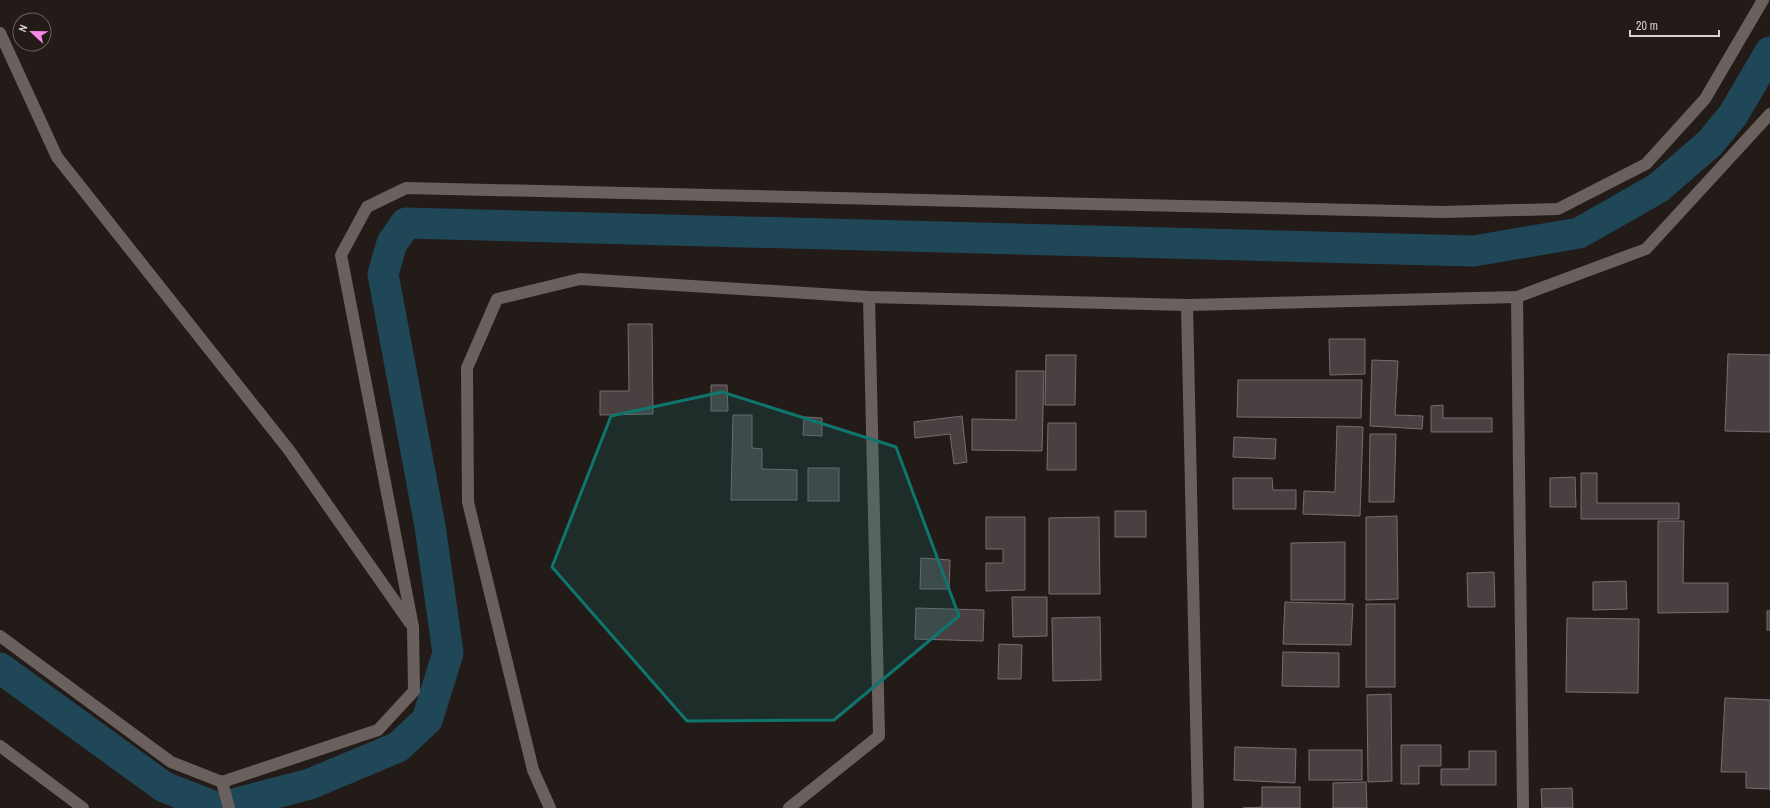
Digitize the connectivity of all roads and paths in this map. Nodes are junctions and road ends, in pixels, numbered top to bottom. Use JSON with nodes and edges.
{"nodes":[{"id":1,"x":1763,"y":0,"type":"edge"},
{"id":2,"x":0,"y":33,"type":"edge"},
{"id":3,"x":1770,"y":114,"type":"edge"},
{"id":4,"x":868,"y":297,"type":"junction"},
{"id":5,"x":1517,"y":298,"type":"junction"},
{"id":6,"x":1187,"y":305,"type":"junction"},
{"id":7,"x":413,"y":627,"type":"junction"},
{"id":8,"x":0,"y":636,"type":"edge"},
{"id":9,"x":0,"y":747,"type":"edge"},
{"id":10,"x":222,"y":782,"type":"junction"},
{"id":11,"x":83,"y":808,"type":"edge"},
{"id":12,"x":229,"y":808,"type":"edge"},
{"id":13,"x":550,"y":808,"type":"edge"},
{"id":14,"x":789,"y":808,"type":"edge"},
{"id":15,"x":1198,"y":808,"type":"edge"},
{"id":16,"x":1523,"y":808,"type":"edge"}],
"edges":[{"from":1,"to":7,"type":"street"},
{"from":2,"to":7,"type":"street"},
{"from":3,"to":5,"type":"street"},
{"from":4,"to":6,"type":"street"},
{"from":4,"to":13,"type":"street"},
{"from":4,"to":14,"type":"street"},
{"from":5,"to":6,"type":"street"},
{"from":5,"to":16,"type":"street"},
{"from":6,"to":15,"type":"street"},
{"from":7,"to":10,"type":"street"},
{"from":8,"to":10,"type":"street"},
{"from":9,"to":11,"type":"street"},
{"from":10,"to":12,"type":"street"}]}
